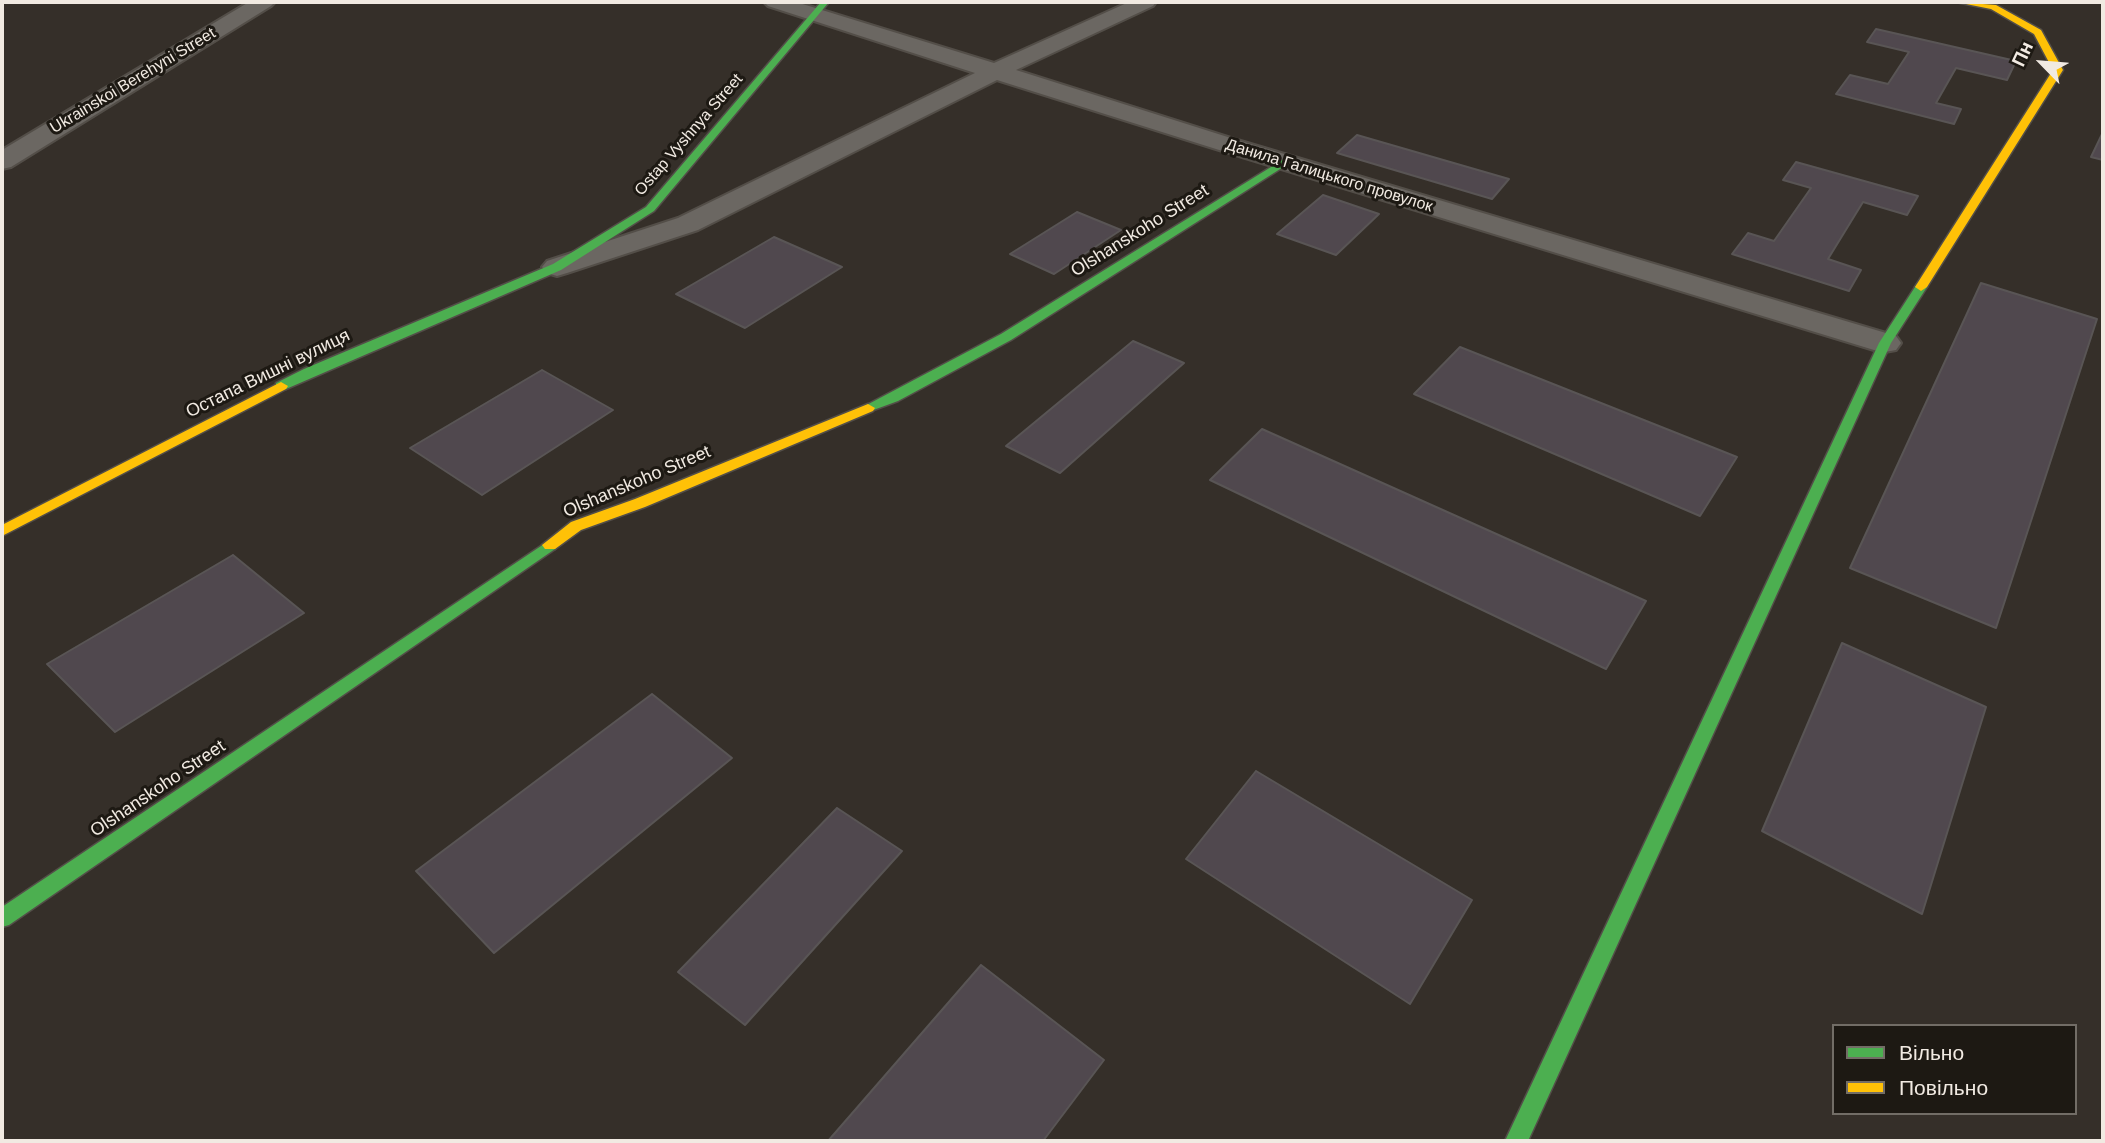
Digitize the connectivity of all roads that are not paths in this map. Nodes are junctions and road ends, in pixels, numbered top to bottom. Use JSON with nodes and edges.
{"nodes":[{"id":1,"x":264,"y":2,"type":"edge"},
{"id":2,"x":775,"y":2,"type":"edge"},
{"id":3,"x":1146,"y":2,"type":"edge"},
{"id":4,"x":1960,"y":2,"type":"edge"},
{"id":5,"x":821,"y":8,"type":"edge"},
{"id":6,"x":996,"y":71,"type":"junction"},
{"id":7,"x":2,"y":161,"type":"edge"},
{"id":8,"x":1284,"y":162,"type":"junction"},
{"id":9,"x":557,"y":267,"type":"junction"},
{"id":10,"x":1885,"y":343,"type":"junction"},
{"id":11,"x":2,"y":531,"type":"edge"},
{"id":12,"x":2,"y":918,"type":"edge"},
{"id":13,"x":1516,"y":1141,"type":"edge"}],
"edges":[{"from":1,"to":7,"type":"street","name":"Ukrainskoi Berehyni Street"},
{"from":2,"to":5,"type":"street","name":"Данила Галицького провулок"},
{"from":3,"to":6,"type":"street"},
{"from":4,"to":10,"type":"street"},
{"from":5,"to":6,"type":"street","name":"Данила Галицького провулок"},
{"from":5,"to":9,"type":"street","name":"Ostap Vyshnya Street"},
{"from":6,"to":8,"type":"street","name":"Данила Галицького провулок"},
{"from":6,"to":9,"type":"street"},
{"from":8,"to":10,"type":"street","name":"Данила Галицького провулок"},
{"from":8,"to":12,"type":"street","name":"Olshanskoho Street"},
{"from":9,"to":11,"type":"street","name":"Остапа Вишні вулиця"},
{"from":10,"to":13,"type":"street"}]}
